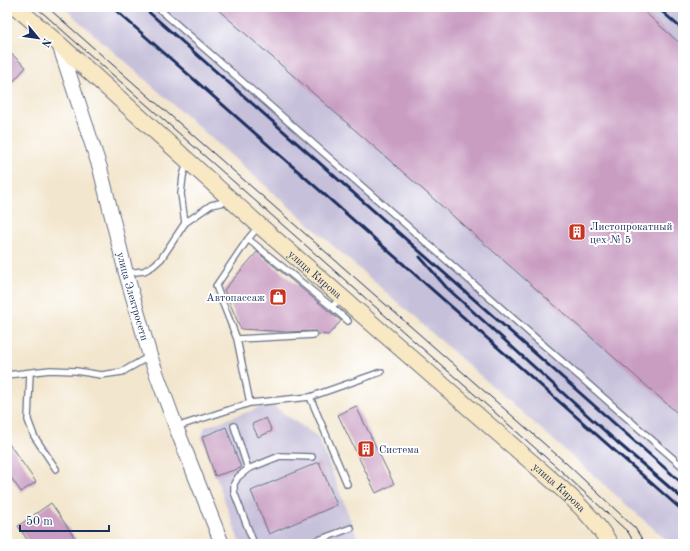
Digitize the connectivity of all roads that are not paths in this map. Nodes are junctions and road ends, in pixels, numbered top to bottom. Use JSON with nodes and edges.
{"nodes":[{"id":1,"x":16,"y":7,"type":"edge"},
{"id":2,"x":157,"y":7,"type":"edge"},
{"id":3,"x":678,"y":7,"type":"edge"},
{"id":4,"x":683,"y":11,"type":"edge"},
{"id":5,"x":59,"y":44,"type":"junction"},
{"id":6,"x":188,"y":161,"type":"junction"},
{"id":7,"x":232,"y":201,"type":"junction"},
{"id":8,"x":185,"y":223,"type":"junction"},
{"id":9,"x":260,"y":226,"type":"junction"},
{"id":10,"x":248,"y":239,"type":"junction"},
{"id":11,"x":126,"y":273,"type":"junction"},
{"id":12,"x":337,"y":302,"type":"junction"},
{"id":13,"x":348,"y":321,"type":"dead end"},
{"id":14,"x":314,"y":335,"type":"dead end"},
{"id":15,"x":237,"y":339,"type":"junction"},
{"id":16,"x":150,"y":356,"type":"junction"},
{"id":17,"x":381,"y":372,"type":"dead end"},
{"id":18,"x":30,"y":373,"type":"junction"},
{"id":19,"x":7,"y":375,"type":"edge"},
{"id":20,"x":310,"y":398,"type":"junction"},
{"id":21,"x":250,"y":403,"type":"junction"},
{"id":22,"x":234,"y":426,"type":"dead end"},
{"id":23,"x":176,"y":427,"type":"junction"},
{"id":24,"x":312,"y":457,"type":"dead end"},
{"id":25,"x":683,"y":467,"type":"edge"},
{"id":26,"x":56,"y":469,"type":"dead end"},
{"id":27,"x":248,"y":469,"type":"junction"},
{"id":28,"x":347,"y":484,"type":"dead end"},
{"id":29,"x":351,"y":528,"type":"dead end"},
{"id":30,"x":316,"y":543,"type":"edge"},
{"id":31,"x":222,"y":544,"type":"edge"},
{"id":32,"x":254,"y":544,"type":"edge"},
{"id":33,"x":308,"y":544,"type":"edge"},
{"id":34,"x":610,"y":544,"type":"edge"}],
"edges":[{"from":1,"to":5,"type":"main road","name":"улица Кирова"},
{"from":2,"to":25,"type":"lane"},
{"from":3,"to":4,"type":"lane"},
{"from":5,"to":6,"type":"main road","name":"улица Кирова"},
{"from":5,"to":11,"type":"street","name":"улица Электросети"},
{"from":6,"to":7,"type":"main road","name":"улица Кирова"},
{"from":6,"to":8,"type":"lane"},
{"from":7,"to":8,"type":"lane"},
{"from":7,"to":9,"type":"main road","name":"улица Кирова"},
{"from":8,"to":11,"type":"lane"},
{"from":9,"to":10,"type":"lane"},
{"from":9,"to":12,"type":"main road","name":"улица Кирова"},
{"from":10,"to":12,"type":"lane"},
{"from":10,"to":15,"type":"lane"},
{"from":11,"to":16,"type":"street","name":"улица Электросети"},
{"from":12,"to":13,"type":"lane"},
{"from":12,"to":34,"type":"main road","name":"улица Кирова"},
{"from":14,"to":15,"type":"lane"},
{"from":15,"to":21,"type":"lane"},
{"from":16,"to":18,"type":"lane"},
{"from":16,"to":23,"type":"street","name":"улица Электросети"},
{"from":17,"to":20,"type":"lane"},
{"from":18,"to":19,"type":"lane"},
{"from":18,"to":26,"type":"lane"},
{"from":20,"to":21,"type":"lane"},
{"from":20,"to":28,"type":"lane"},
{"from":21,"to":23,"type":"lane"},
{"from":22,"to":27,"type":"lane"},
{"from":23,"to":31,"type":"street","name":"улица Электросети"},
{"from":24,"to":27,"type":"lane"},
{"from":27,"to":32,"type":"lane"},
{"from":29,"to":30,"type":"lane"},
{"from":30,"to":33,"type":"lane"}]}
